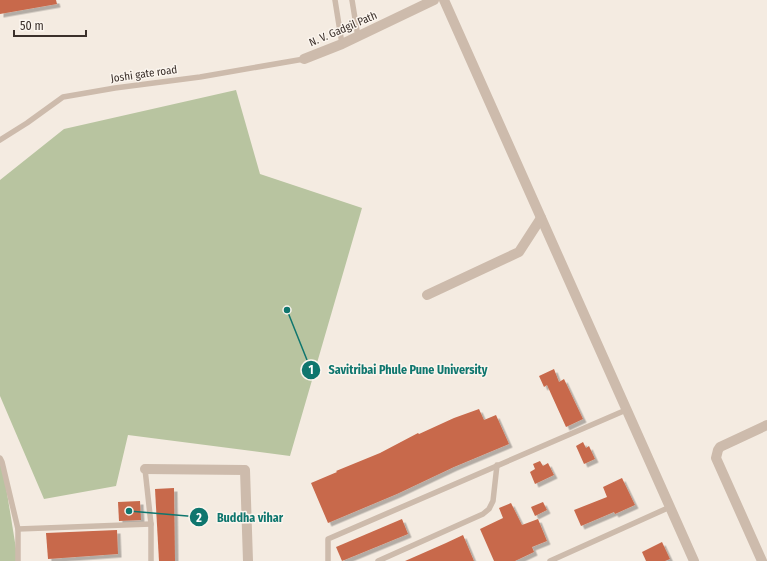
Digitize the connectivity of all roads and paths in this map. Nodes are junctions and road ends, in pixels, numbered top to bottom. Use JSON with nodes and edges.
{"nodes":[{"id":1,"x":335,"y":0,"type":"edge"},
{"id":2,"x":352,"y":0,"type":"edge"},
{"id":3,"x":434,"y":0,"type":"edge"},
{"id":4,"x":444,"y":0,"type":"edge"},
{"id":5,"x":358,"y":37,"type":"junction"},
{"id":6,"x":342,"y":44,"type":"junction"},
{"id":7,"x":304,"y":58,"type":"joint"},
{"id":8,"x":0,"y":140,"type":"edge"},
{"id":9,"x":541,"y":218,"type":"junction"},
{"id":10,"x":427,"y":295,"type":"dead end"},
{"id":11,"x":626,"y":410,"type":"junction"},
{"id":12,"x":767,"y":425,"type":"edge"},
{"id":13,"x":0,"y":458,"type":"edge"},
{"id":14,"x":497,"y":465,"type":"junction"},
{"id":15,"x":145,"y":469,"type":"joint"},
{"id":16,"x":670,"y":507,"type":"junction"},
{"id":17,"x":151,"y":524,"type":"junction"},
{"id":18,"x":18,"y":529,"type":"junction"},
{"id":19,"x":18,"y":561,"type":"edge"},
{"id":20,"x":151,"y":561,"type":"edge"},
{"id":21,"x":248,"y":561,"type":"edge"},
{"id":22,"x":328,"y":561,"type":"edge"},
{"id":23,"x":378,"y":561,"type":"edge"},
{"id":24,"x":550,"y":561,"type":"edge"},
{"id":25,"x":694,"y":561,"type":"edge"},
{"id":26,"x":762,"y":561,"type":"edge"}],
"edges":[{"from":1,"to":6,"type":"lane"},
{"from":2,"to":5,"type":"lane"},
{"from":3,"to":5,"type":"street","name":"N. V. Gadgil Path"},
{"from":4,"to":9,"type":"street"},
{"from":5,"to":6,"type":"street","name":"N. V. Gadgil Path"},
{"from":6,"to":7,"type":"street","name":"N. V. Gadgil Path"},
{"from":7,"to":8,"type":"lane","name":"Joshi gate road"},
{"from":9,"to":10,"type":"street"},
{"from":9,"to":11,"type":"street"},
{"from":11,"to":14,"type":"lane"},
{"from":11,"to":16,"type":"street"},
{"from":12,"to":26,"type":"street"},
{"from":13,"to":18,"type":"lane"},
{"from":14,"to":22,"type":"lane"},
{"from":14,"to":23,"type":"lane"},
{"from":15,"to":17,"type":"lane"},
{"from":15,"to":21,"type":"street"},
{"from":16,"to":24,"type":"lane"},
{"from":16,"to":25,"type":"street"},
{"from":17,"to":18,"type":"lane"},
{"from":17,"to":20,"type":"lane"},
{"from":18,"to":19,"type":"lane"}]}
